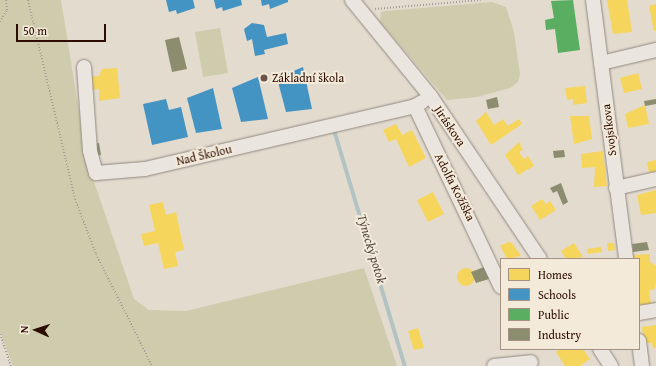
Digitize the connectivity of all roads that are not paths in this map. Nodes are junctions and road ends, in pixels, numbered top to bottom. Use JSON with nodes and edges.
{"nodes":[{"id":1,"x":593,"y":0,"type":"edge"},
{"id":2,"x":356,"y":5,"type":"edge"},
{"id":3,"x":656,"y":50,"type":"edge"},
{"id":4,"x":601,"y":63,"type":"junction"},
{"id":5,"x":84,"y":67,"type":"dead end"},
{"id":6,"x":431,"y":97,"type":"junction"},
{"id":7,"x":415,"y":106,"type":"junction"},
{"id":8,"x":656,"y":179,"type":"edge"},
{"id":9,"x":616,"y":188,"type":"junction"},
{"id":10,"x":539,"y":258,"type":"edge"},
{"id":11,"x":626,"y":258,"type":"edge"},
{"id":12,"x":500,"y":285,"type":"edge"},
{"id":13,"x":656,"y":310,"type":"edge"},
{"id":14,"x":640,"y":313,"type":"edge"},
{"id":15,"x":640,"y":349,"type":"edge"},
{"id":16,"x":601,"y":350,"type":"edge"},
{"id":17,"x":531,"y":359,"type":"edge"},
{"id":18,"x":494,"y":366,"type":"edge"},
{"id":19,"x":611,"y":366,"type":"edge"},
{"id":20,"x":642,"y":366,"type":"edge"}],
"edges":[{"from":1,"to":4,"type":"street","name":"Svojsíkova"},
{"from":2,"to":6,"type":"street","name":"Jiráskova"},
{"from":3,"to":4,"type":"street"},
{"from":4,"to":9,"type":"street","name":"Svojsíkova"},
{"from":5,"to":7,"type":"street","name":"Nad Školou"},
{"from":6,"to":7,"type":"street"},
{"from":6,"to":10,"type":"street","name":"Jiráskova"},
{"from":7,"to":12,"type":"street","name":"Adolfa Kožíška"},
{"from":8,"to":9,"type":"street"},
{"from":9,"to":11,"type":"street","name":"Svojsíkova"},
{"from":13,"to":14,"type":"street"},
{"from":15,"to":20,"type":"street"},
{"from":16,"to":19,"type":"street"},
{"from":17,"to":18,"type":"street"}]}
